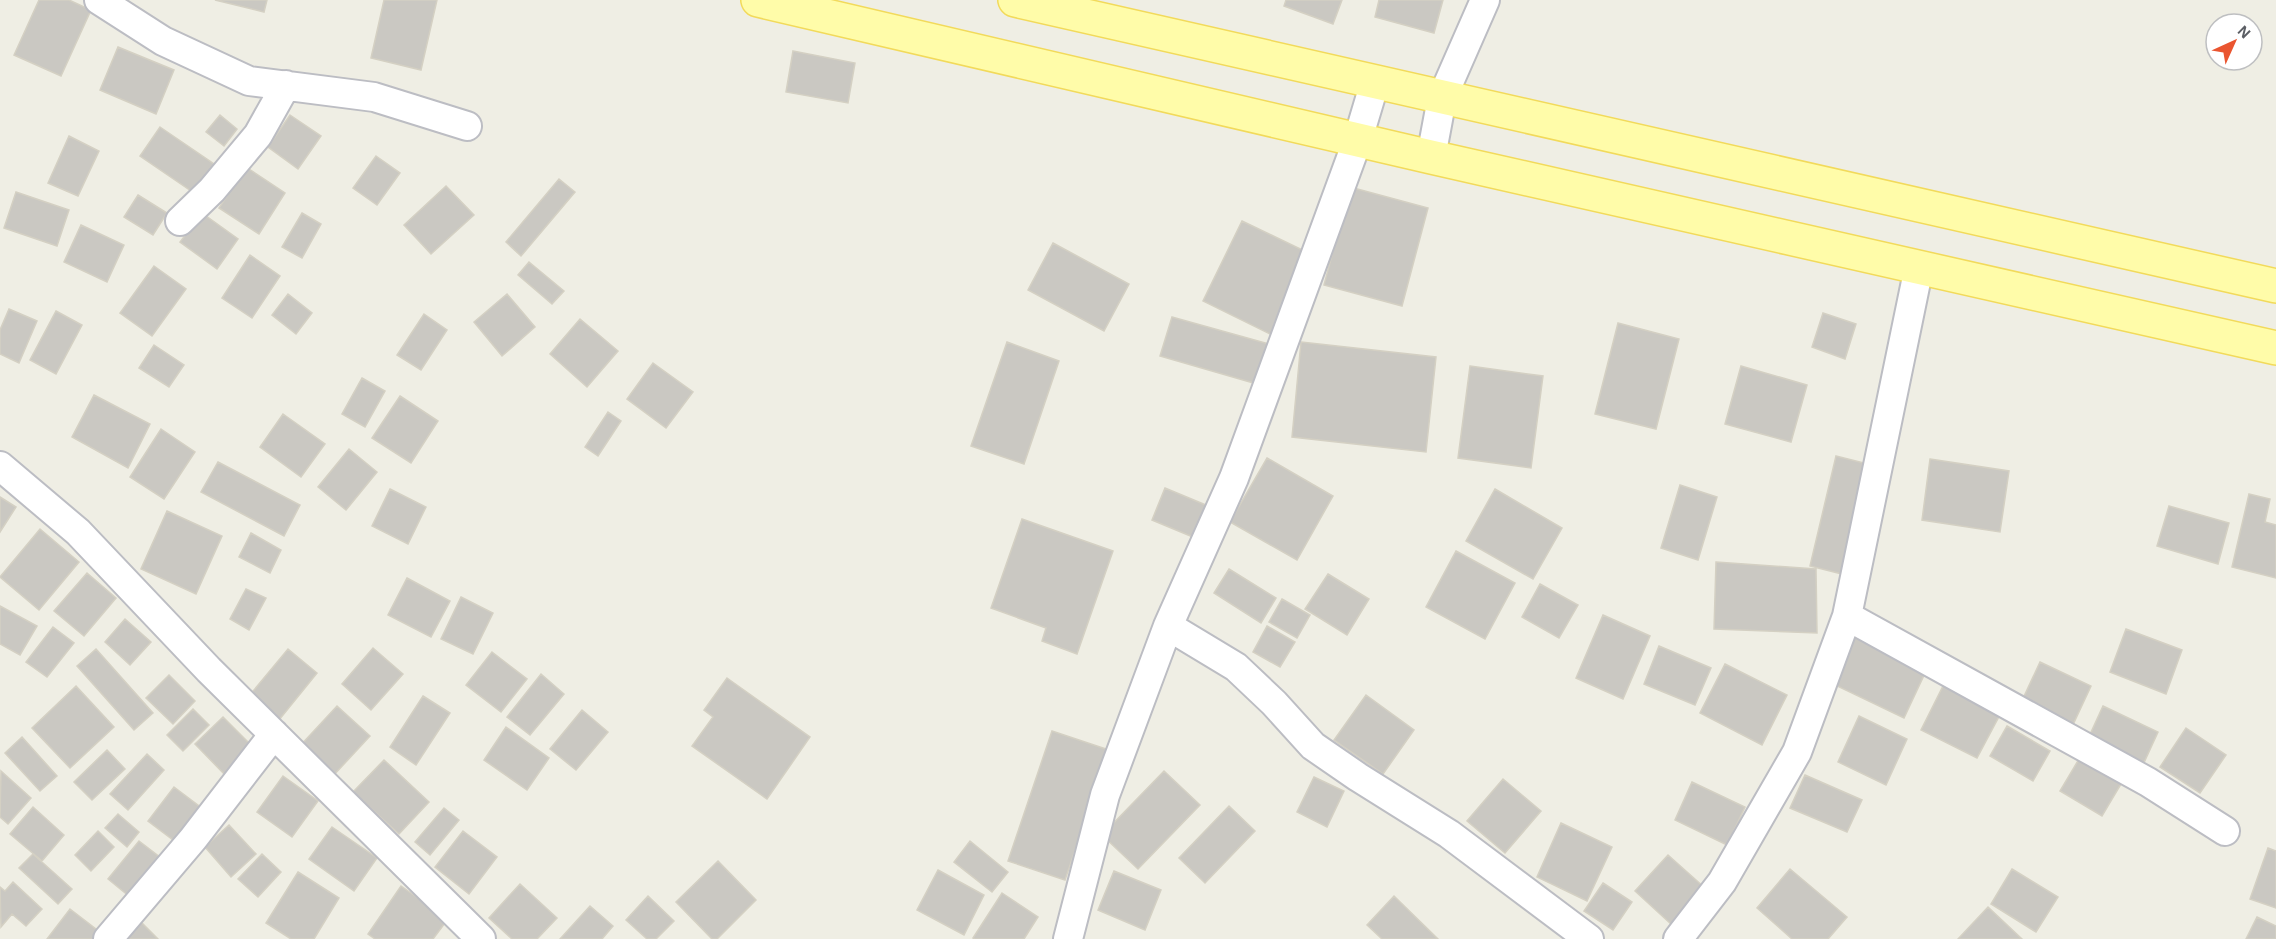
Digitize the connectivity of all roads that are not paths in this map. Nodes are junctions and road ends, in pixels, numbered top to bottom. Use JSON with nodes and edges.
{"nodes":[{"id":1,"x":99,"y":0,"type":"edge"},
{"id":2,"x":758,"y":0,"type":"edge"},
{"id":3,"x":1015,"y":0,"type":"edge"},
{"id":4,"x":1485,"y":0,"type":"edge"},
{"id":5,"x":1375,"y":82,"type":"junction"},
{"id":6,"x":286,"y":85,"type":"junction"},
{"id":7,"x":1442,"y":98,"type":"junction"},
{"id":8,"x":467,"y":126,"type":"dead end"},
{"id":9,"x":1358,"y":139,"type":"junction"},
{"id":10,"x":1431,"y":157,"type":"junction"},
{"id":11,"x":180,"y":221,"type":"dead end"},
{"id":12,"x":1919,"y":267,"type":"junction"},
{"id":13,"x":2276,"y":286,"type":"edge"},
{"id":14,"x":2276,"y":348,"type":"edge"},
{"id":15,"x":0,"y":466,"type":"edge"},
{"id":16,"x":1847,"y":616,"type":"junction"},
{"id":17,"x":1168,"y":626,"type":"junction"},
{"id":18,"x":274,"y":734,"type":"junction"},
{"id":19,"x":2225,"y":831,"type":"dead end"},
{"id":20,"x":108,"y":939,"type":"edge"},
{"id":21,"x":481,"y":939,"type":"edge"},
{"id":22,"x":1068,"y":939,"type":"edge"},
{"id":23,"x":1589,"y":939,"type":"edge"},
{"id":24,"x":1678,"y":939,"type":"edge"}],
"edges":[{"from":1,"to":6,"type":"street"},
{"from":2,"to":9,"type":"main road"},
{"from":3,"to":5,"type":"main road"},
{"from":4,"to":7,"type":"street"},
{"from":5,"to":7,"type":"main road"},
{"from":5,"to":9,"type":"street"},
{"from":6,"to":8,"type":"street"},
{"from":6,"to":11,"type":"street"},
{"from":7,"to":10,"type":"street"},
{"from":7,"to":13,"type":"main road"},
{"from":9,"to":10,"type":"main road"},
{"from":9,"to":17,"type":"street"},
{"from":10,"to":12,"type":"main road"},
{"from":12,"to":14,"type":"main road"},
{"from":12,"to":16,"type":"street"},
{"from":15,"to":18,"type":"street"},
{"from":16,"to":19,"type":"street"},
{"from":16,"to":24,"type":"street"},
{"from":17,"to":22,"type":"street"},
{"from":17,"to":23,"type":"street"},
{"from":18,"to":20,"type":"street"},
{"from":18,"to":21,"type":"street"}]}
